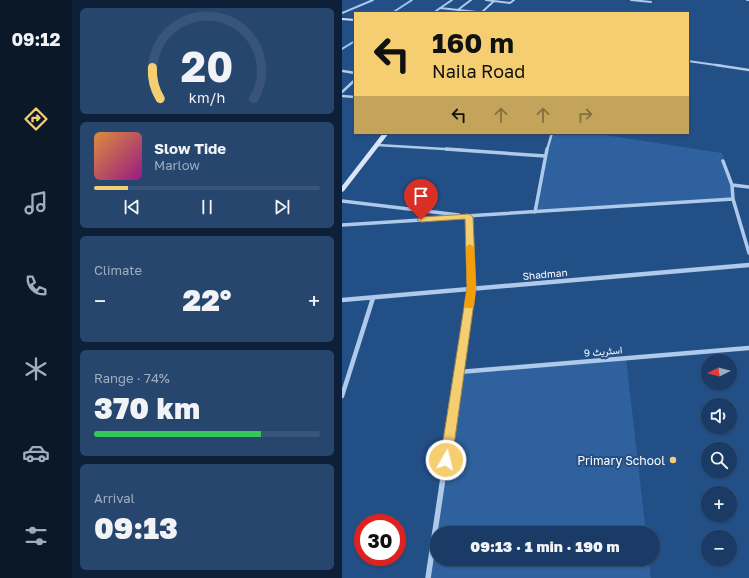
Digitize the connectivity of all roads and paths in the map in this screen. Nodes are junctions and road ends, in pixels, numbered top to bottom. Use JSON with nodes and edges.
{"nodes":[{"id":1,"x":373,"y":0,"type":"edge"},
{"id":2,"x":452,"y":0,"type":"edge"},
{"id":3,"x":471,"y":0,"type":"edge"},
{"id":4,"x":486,"y":0,"type":"edge"},
{"id":5,"x":514,"y":0,"type":"edge"},
{"id":6,"x":631,"y":0,"type":"edge"},
{"id":7,"x":494,"y":1,"type":"junction"},
{"id":8,"x":651,"y":2,"type":"dead end"},
{"id":9,"x":440,"y":8,"type":"junction"},
{"id":10,"x":458,"y":10,"type":"junction"},
{"id":11,"x":434,"y":12,"type":"edge"},
{"id":12,"x":481,"y":12,"type":"edge"},
{"id":13,"x":342,"y":13,"type":"edge"},
{"id":14,"x":342,"y":19,"type":"edge"},
{"id":15,"x":354,"y":20,"type":"edge"},
{"id":16,"x":689,"y":61,"type":"edge"},
{"id":17,"x":749,"y":70,"type":"edge"},
{"id":18,"x":343,"y":71,"type":"edge"},
{"id":19,"x":354,"y":73,"type":"edge"},
{"id":20,"x":354,"y":81,"type":"edge"},
{"id":21,"x":342,"y":92,"type":"edge"},
{"id":22,"x":342,"y":96,"type":"edge"},
{"id":23,"x":354,"y":97,"type":"edge"},
{"id":24,"x":385,"y":134,"type":"edge"},
{"id":25,"x":552,"y":134,"type":"edge"},
{"id":26,"x":377,"y":145,"type":"junction"},
{"id":27,"x":545,"y":156,"type":"junction"},
{"id":28,"x":723,"y":161,"type":"dead end"},
{"id":29,"x":732,"y":185,"type":"junction"},
{"id":30,"x":749,"y":187,"type":"edge"},
{"id":31,"x":342,"y":190,"type":"edge"},
{"id":32,"x":733,"y":199,"type":"junction"},
{"id":33,"x":342,"y":201,"type":"edge"},
{"id":34,"x":535,"y":212,"type":"junction"},
{"id":35,"x":469,"y":217,"type":"junction"},
{"id":36,"x":342,"y":225,"type":"edge"},
{"id":37,"x":749,"y":251,"type":"edge"},
{"id":38,"x":749,"y":265,"type":"edge"},
{"id":39,"x":472,"y":288,"type":"junction"},
{"id":40,"x":373,"y":298,"type":"junction"},
{"id":41,"x":342,"y":300,"type":"edge"},
{"id":42,"x":749,"y":348,"type":"edge"},
{"id":43,"x":459,"y":372,"type":"junction"},
{"id":44,"x":342,"y":396,"type":"edge"},
{"id":45,"x":428,"y":578,"type":"edge"}],
"edges":[{"from":1,"to":13,"type":"street"},
{"from":2,"to":9,"type":"street"},
{"from":3,"to":10,"type":"street"},
{"from":4,"to":7,"type":"street"},
{"from":5,"to":7,"type":"street"},
{"from":6,"to":8,"type":"street"},
{"from":7,"to":12,"type":"street"},
{"from":9,"to":10,"type":"street"},
{"from":9,"to":11,"type":"street"},
{"from":10,"to":12,"type":"street"},
{"from":14,"to":15,"type":"street"},
{"from":16,"to":17,"type":"street"},
{"from":18,"to":19,"type":"street"},
{"from":20,"to":21,"type":"street"},
{"from":22,"to":23,"type":"street"},
{"from":24,"to":26,"type":"street"},
{"from":25,"to":27,"type":"street"},
{"from":26,"to":27,"type":"street"},
{"from":26,"to":31,"type":"street"},
{"from":27,"to":34,"type":"street"},
{"from":28,"to":29,"type":"street"},
{"from":29,"to":30,"type":"street"},
{"from":29,"to":32,"type":"street"},
{"from":32,"to":34,"type":"street"},
{"from":32,"to":37,"type":"street"},
{"from":33,"to":35,"type":"street"},
{"from":34,"to":35,"type":"street"},
{"from":35,"to":36,"type":"street"},
{"from":35,"to":39,"type":"street"},
{"from":38,"to":39,"type":"street","name":"Shadman"},
{"from":39,"to":40,"type":"street","name":"Shadman"},
{"from":39,"to":43,"type":"street"},
{"from":40,"to":41,"type":"street","name":"Shadman"},
{"from":40,"to":44,"type":"street"},
{"from":42,"to":43,"type":"street","name":"اسٹریٹ 9"},
{"from":43,"to":45,"type":"street"}]}
